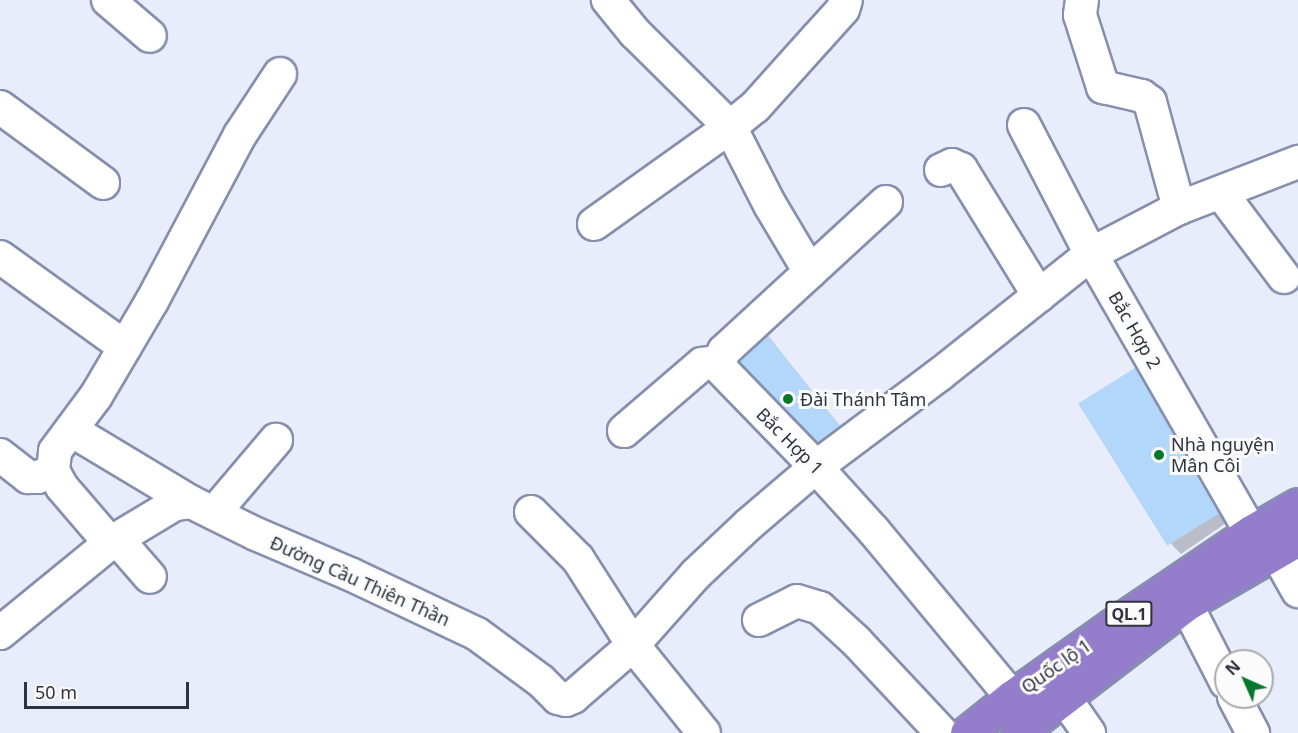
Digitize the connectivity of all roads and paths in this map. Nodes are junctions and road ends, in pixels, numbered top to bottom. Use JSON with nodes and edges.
{"nodes":[{"id":1,"x":108,"y":0,"type":"edge"},
{"id":2,"x":608,"y":0,"type":"edge"},
{"id":3,"x":846,"y":0,"type":"edge"},
{"id":4,"x":1082,"y":0,"type":"edge"},
{"id":5,"x":150,"y":36,"type":"dead end"},
{"id":6,"x":280,"y":74,"type":"dead end"},
{"id":7,"x":0,"y":107,"type":"edge"},
{"id":8,"x":1024,"y":125,"type":"dead end"},
{"id":9,"x":730,"y":127,"type":"junction"},
{"id":10,"x":1298,"y":162,"type":"edge"},
{"id":11,"x":941,"y":170,"type":"dead end"},
{"id":12,"x":103,"y":183,"type":"dead end"},
{"id":13,"x":1221,"y":193,"type":"junction"},
{"id":14,"x":886,"y":202,"type":"dead end"},
{"id":15,"x":1179,"y":208,"type":"junction"},
{"id":16,"x":594,"y":224,"type":"dead end"},
{"id":17,"x":1091,"y":254,"type":"junction"},
{"id":18,"x":0,"y":257,"type":"edge"},
{"id":19,"x":810,"y":272,"type":"junction"},
{"id":20,"x":1284,"y":277,"type":"dead end"},
{"id":21,"x":1039,"y":296,"type":"junction"},
{"id":22,"x":125,"y":347,"type":"junction"},
{"id":23,"x":720,"y":361,"type":"junction"},
{"id":24,"x":71,"y":430,"type":"junction"},
{"id":25,"x":624,"y":431,"type":"dead end"},
{"id":26,"x":276,"y":440,"type":"dead end"},
{"id":27,"x":0,"y":455,"type":"edge"},
{"id":28,"x":816,"y":466,"type":"junction"},
{"id":29,"x":53,"y":471,"type":"junction"},
{"id":30,"x":1298,"y":505,"type":"edge"},
{"id":31,"x":202,"y":507,"type":"junction"},
{"id":32,"x":531,"y":512,"type":"dead end"},
{"id":33,"x":1251,"y":532,"type":"junction"},
{"id":34,"x":114,"y":541,"type":"junction"},
{"id":35,"x":1287,"y":546,"type":"edge"},
{"id":36,"x":150,"y":577,"type":"dead end"},
{"id":37,"x":1298,"y":591,"type":"edge"},
{"id":38,"x":1186,"y":604,"type":"junction"},
{"id":39,"x":759,"y":620,"type":"dead end"},
{"id":40,"x":0,"y":633,"type":"edge"},
{"id":41,"x":633,"y":645,"type":"junction"},
{"id":42,"x":1214,"y":659,"type":"edge"},
{"id":43,"x":1012,"y":697,"type":"junction"},
{"id":44,"x":1064,"y":697,"type":"junction"},
{"id":45,"x":1240,"y":709,"type":"edge"},
{"id":46,"x":704,"y":733,"type":"edge"},
{"id":47,"x":942,"y":733,"type":"edge"},
{"id":48,"x":967,"y":733,"type":"edge"},
{"id":49,"x":1018,"y":733,"type":"edge"},
{"id":50,"x":1089,"y":733,"type":"edge"},
{"id":51,"x":1252,"y":733,"type":"edge"}],
"edges":[{"from":1,"to":5,"type":"street"},
{"from":2,"to":9,"type":"street"},
{"from":3,"to":9,"type":"street"},
{"from":4,"to":15,"type":"street"},
{"from":6,"to":22,"type":"street"},
{"from":7,"to":12,"type":"street"},
{"from":8,"to":17,"type":"street","name":"Bắc Hợp 2"},
{"from":9,"to":16,"type":"street"},
{"from":9,"to":19,"type":"street"},
{"from":10,"to":13,"type":"street","name":"Đường Cầu Thiên Thần"},
{"from":11,"to":21,"type":"street"},
{"from":13,"to":15,"type":"street","name":"Đường Cầu Thiên Thần"},
{"from":13,"to":20,"type":"street"},
{"from":14,"to":19,"type":"street"},
{"from":15,"to":17,"type":"street","name":"Đường Cầu Thiên Thần"},
{"from":17,"to":21,"type":"street","name":"Đường Cầu Thiên Thần"},
{"from":17,"to":33,"type":"street","name":"Bắc Hợp 2"},
{"from":18,"to":22,"type":"street"},
{"from":19,"to":23,"type":"street"},
{"from":21,"to":28,"type":"street","name":"Đường Cầu Thiên Thần"},
{"from":22,"to":24,"type":"street"},
{"from":23,"to":25,"type":"street"},
{"from":23,"to":28,"type":"street","name":"Bắc Hợp 1"},
{"from":24,"to":29,"type":"street"},
{"from":24,"to":31,"type":"street","name":"Đường Cầu Thiên Thần"},
{"from":26,"to":31,"type":"street"},
{"from":27,"to":29,"type":"street"},
{"from":28,"to":41,"type":"street","name":"Đường Cầu Thiên Thần"},
{"from":28,"to":43,"type":"street","name":"Bắc Hợp 1"},
{"from":29,"to":34,"type":"street"},
{"from":30,"to":33,"type":"highway","name":"Quốc lộ 1","number":"QL.1"},
{"from":31,"to":34,"type":"street"},
{"from":31,"to":41,"type":"street","name":"Đường Cầu Thiên Thần"},
{"from":32,"to":41,"type":"street"},
{"from":33,"to":43,"type":"highway","name":"Quốc lộ 1","number":"QL.1"},
{"from":34,"to":36,"type":"street"},
{"from":34,"to":40,"type":"street"},
{"from":35,"to":37,"type":"street"},
{"from":35,"to":38,"type":"highway","name":"Quốc lộ 1","number":"QL.1"},
{"from":38,"to":42,"type":"street"},
{"from":38,"to":44,"type":"highway","name":"Quốc lộ 1","number":"QL.1"},
{"from":39,"to":47,"type":"street"},
{"from":41,"to":46,"type":"street"},
{"from":43,"to":48,"type":"highway","name":"Quốc lộ 1","number":"QL.1"},
{"from":44,"to":49,"type":"highway","name":"Quốc lộ 1","number":"QL.1"},
{"from":44,"to":50,"type":"street"},
{"from":45,"to":51,"type":"street"}]}
